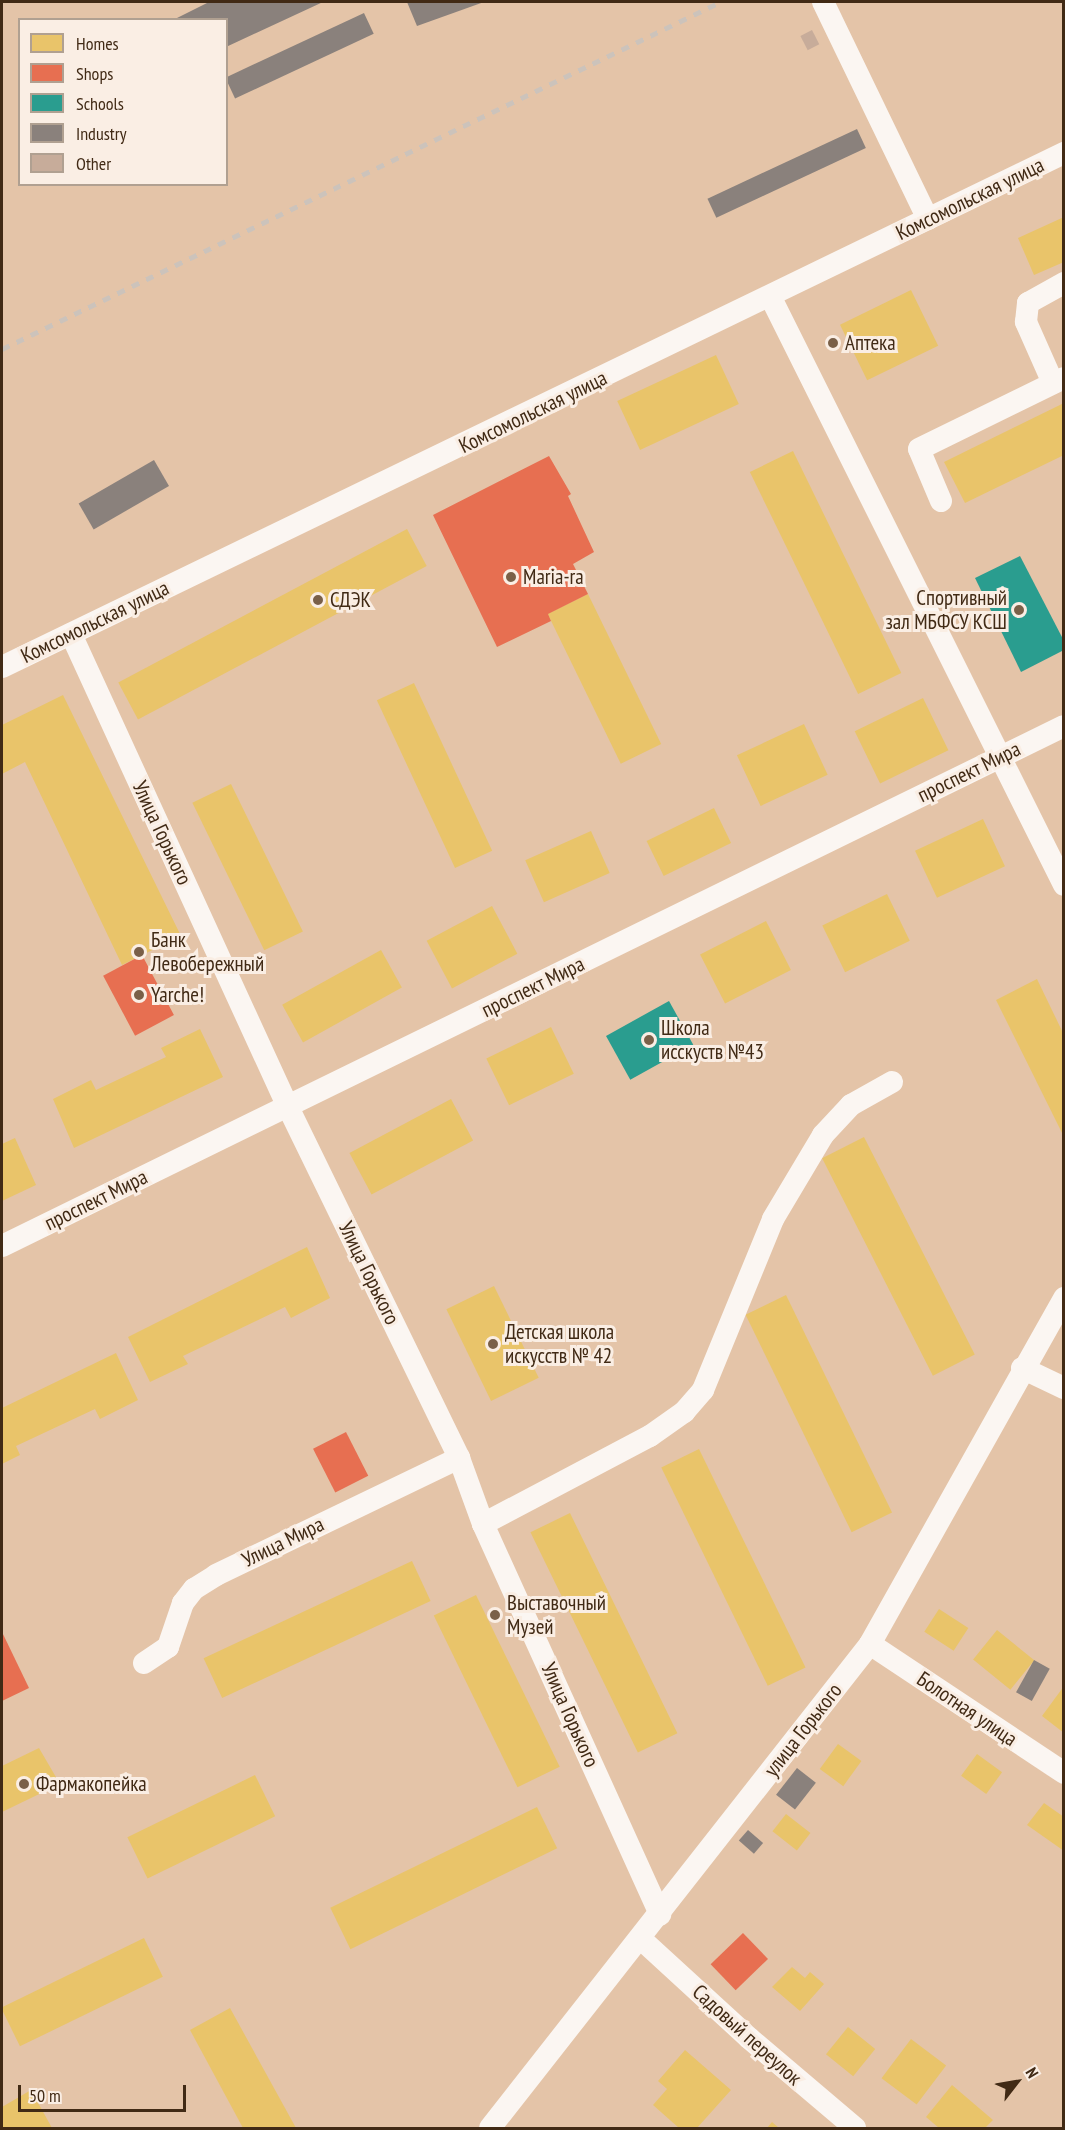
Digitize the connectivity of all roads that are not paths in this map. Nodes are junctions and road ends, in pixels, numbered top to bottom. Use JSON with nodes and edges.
{"nodes":[{"id":1,"x":823,"y":2,"type":"edge"},
{"id":2,"x":1064,"y":153,"type":"edge"},
{"id":3,"x":928,"y":219,"type":"junction"},
{"id":4,"x":1064,"y":284,"type":"edge"},
{"id":5,"x":771,"y":298,"type":"junction"},
{"id":6,"x":1058,"y":380,"type":"edge"},
{"id":7,"x":941,"y":501,"type":"dead end"},
{"id":8,"x":71,"y":634,"type":"junction"},
{"id":9,"x":2,"y":668,"type":"edge"},
{"id":10,"x":1064,"y":726,"type":"edge"},
{"id":11,"x":1001,"y":755,"type":"junction"},
{"id":12,"x":1064,"y":885,"type":"edge"},
{"id":13,"x":892,"y":1082,"type":"dead end"},
{"id":14,"x":288,"y":1107,"type":"junction"},
{"id":15,"x":2,"y":1246,"type":"edge"},
{"id":16,"x":1064,"y":1298,"type":"edge"},
{"id":17,"x":1022,"y":1368,"type":"junction"},
{"id":18,"x":1064,"y":1388,"type":"edge"},
{"id":19,"x":459,"y":1458,"type":"junction"},
{"id":20,"x":483,"y":1524,"type":"junction"},
{"id":21,"x":870,"y":1644,"type":"junction"},
{"id":22,"x":144,"y":1663,"type":"dead end"},
{"id":23,"x":1064,"y":1773,"type":"edge"},
{"id":24,"x":660,"y":1915,"type":"junction"},
{"id":25,"x":641,"y":1939,"type":"junction"},
{"id":26,"x":490,"y":2128,"type":"edge"},
{"id":27,"x":855,"y":2128,"type":"edge"}],
"edges":[{"from":1,"to":3,"type":"street"},
{"from":2,"to":3,"type":"street","name":"Комсомольская улица"},
{"from":3,"to":5,"type":"street","name":"Комсомольская улица"},
{"from":4,"to":6,"type":"street"},
{"from":5,"to":8,"type":"street","name":"Комсомольская улица"},
{"from":5,"to":11,"type":"street"},
{"from":6,"to":7,"type":"street"},
{"from":8,"to":9,"type":"street","name":"Комсомольская улица"},
{"from":8,"to":14,"type":"street","name":"Улица Горького"},
{"from":10,"to":11,"type":"street","name":"проспект Мира"},
{"from":11,"to":12,"type":"street"},
{"from":11,"to":14,"type":"street","name":"проспект Мира"},
{"from":13,"to":20,"type":"street"},
{"from":14,"to":15,"type":"street","name":"проспект Мира"},
{"from":14,"to":19,"type":"street","name":"Улица Горького"},
{"from":16,"to":17,"type":"street","name":"улица Горького"},
{"from":17,"to":18,"type":"street"},
{"from":17,"to":21,"type":"street","name":"улица Горького"},
{"from":19,"to":20,"type":"street","name":"Улица Горького"},
{"from":19,"to":22,"type":"street","name":"Улица Мира"},
{"from":20,"to":24,"type":"street","name":"Улица Горького"},
{"from":21,"to":23,"type":"street","name":"Болотная улица"},
{"from":21,"to":24,"type":"street","name":"улица Горького"},
{"from":24,"to":25,"type":"street","name":"улица Горького"},
{"from":25,"to":26,"type":"street","name":"улица Горького"},
{"from":25,"to":27,"type":"street","name":"Садовый переулок"}]}
